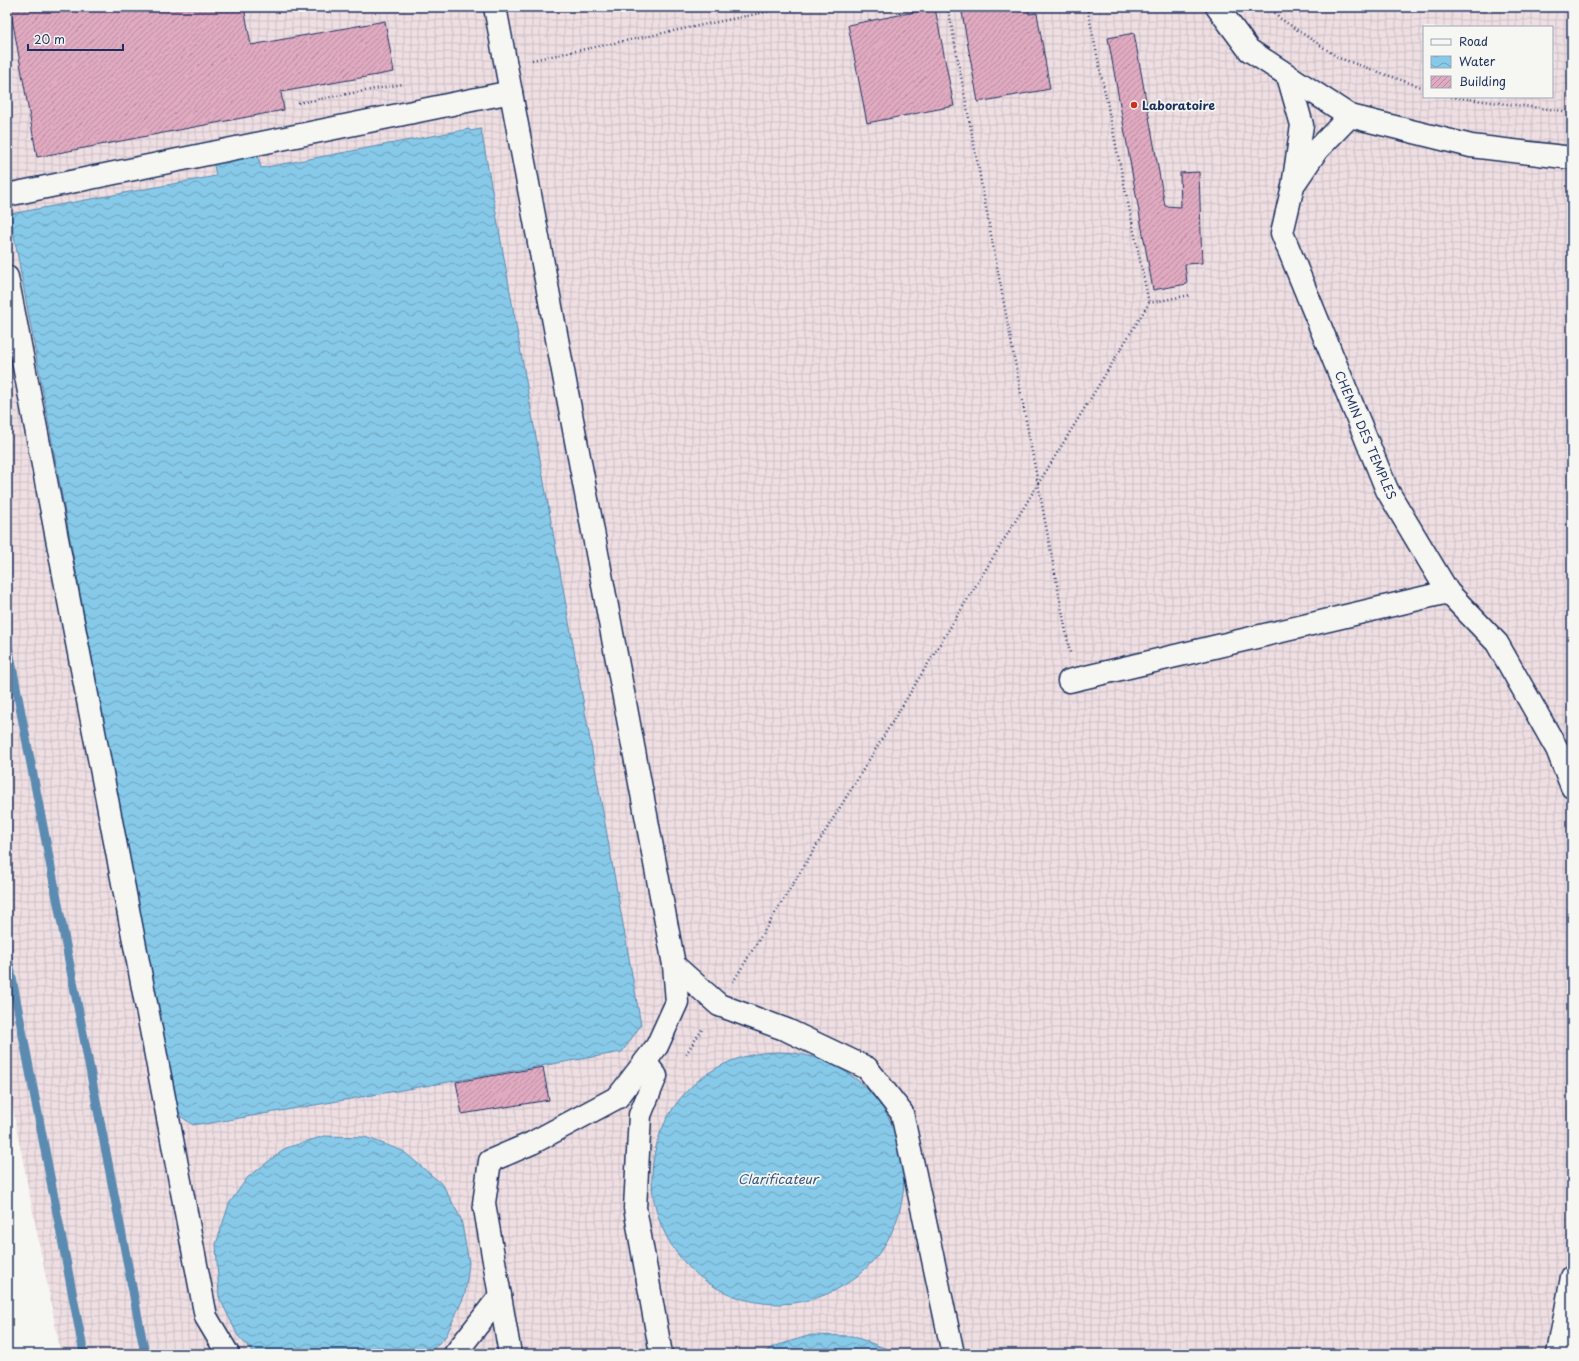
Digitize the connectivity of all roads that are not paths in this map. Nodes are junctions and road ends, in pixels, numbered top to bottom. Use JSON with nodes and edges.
{"nodes":[{"id":1,"x":495,"y":7,"type":"edge"},
{"id":2,"x":1217,"y":7,"type":"edge"},
{"id":3,"x":1288,"y":76,"type":"junction"},
{"id":4,"x":511,"y":92,"type":"junction"},
{"id":5,"x":1350,"y":116,"type":"junction"},
{"id":6,"x":1572,"y":158,"type":"edge"},
{"id":7,"x":1293,"y":186,"type":"junction"},
{"id":8,"x":7,"y":195,"type":"edge"},
{"id":9,"x":7,"y":277,"type":"edge"},
{"id":10,"x":1448,"y":592,"type":"junction"},
{"id":11,"x":1072,"y":680,"type":"road end"},
{"id":12,"x":1572,"y":788,"type":"edge"},
{"id":13,"x":674,"y":964,"type":"junction"},
{"id":14,"x":651,"y":1054,"type":"junction"},
{"id":15,"x":1572,"y":1277,"type":"edge"},
{"id":16,"x":500,"y":1296,"type":"junction"},
{"id":17,"x":228,"y":1354,"type":"edge"},
{"id":18,"x":455,"y":1354,"type":"edge"},
{"id":19,"x":510,"y":1354,"type":"edge"},
{"id":20,"x":661,"y":1354,"type":"edge"},
{"id":21,"x":953,"y":1354,"type":"edge"},
{"id":22,"x":1558,"y":1354,"type":"edge"}],
"edges":[{"from":1,"to":4,"type":"street"},
{"from":2,"to":3,"type":"street"},
{"from":3,"to":5,"type":"street"},
{"from":3,"to":7,"type":"street","name":"CHEMIN DES TEMPLES"},
{"from":4,"to":8,"type":"street"},
{"from":4,"to":13,"type":"street"},
{"from":5,"to":6,"type":"street"},
{"from":5,"to":7,"type":"street","name":"CHEMIN DES TEMPLES"},
{"from":7,"to":10,"type":"street","name":"CHEMIN DES TEMPLES"},
{"from":9,"to":17,"type":"street"},
{"from":10,"to":11,"type":"street"},
{"from":10,"to":12,"type":"street","name":"CHEMIN DES TEMPLES"},
{"from":13,"to":14,"type":"street"},
{"from":13,"to":21,"type":"street"},
{"from":14,"to":16,"type":"street"},
{"from":14,"to":20,"type":"street"},
{"from":15,"to":22,"type":"street"},
{"from":16,"to":18,"type":"street"},
{"from":16,"to":19,"type":"street"}]}
